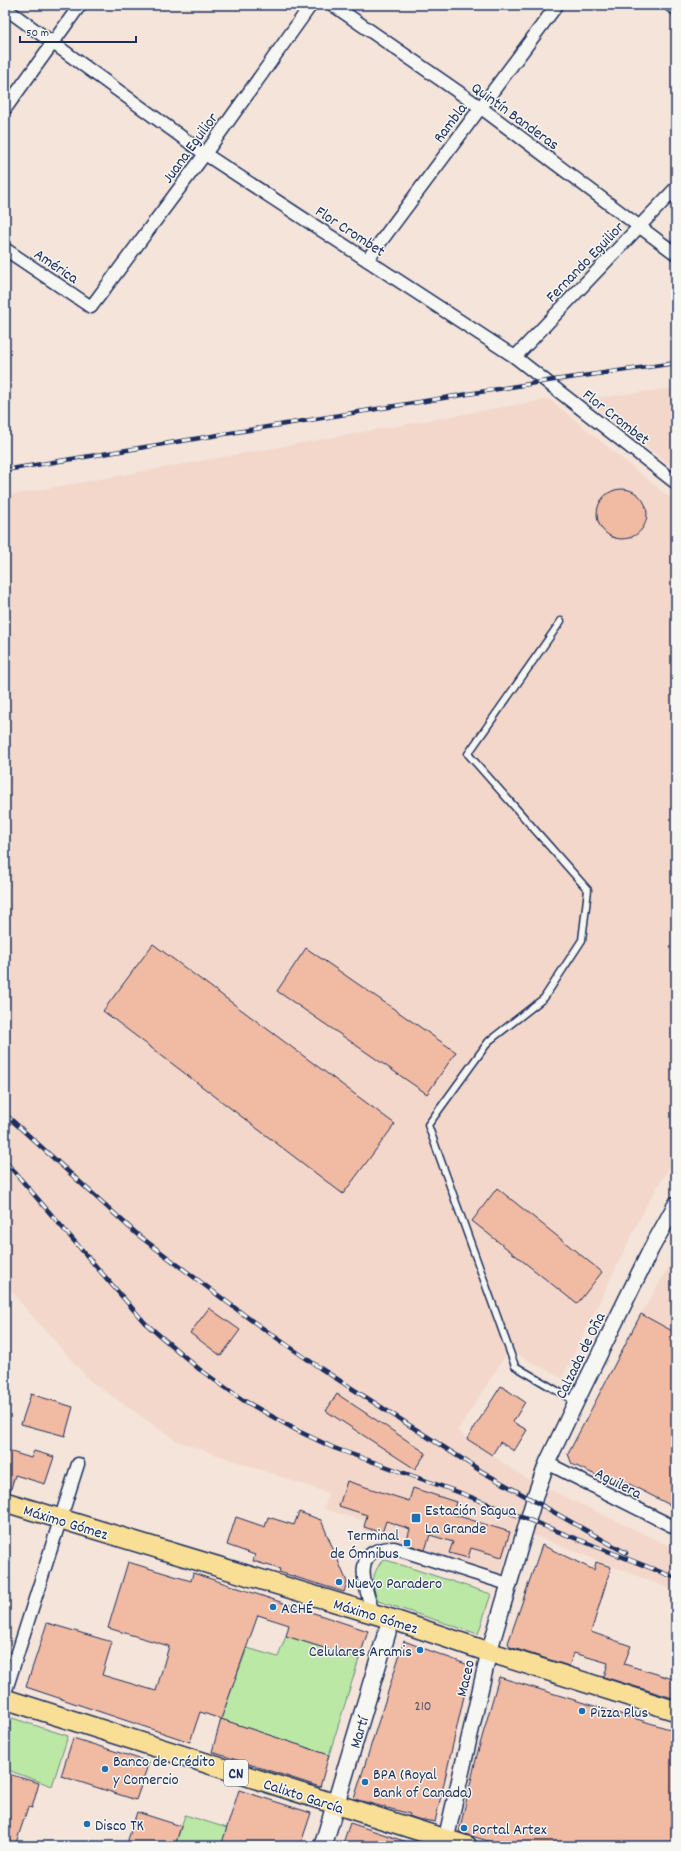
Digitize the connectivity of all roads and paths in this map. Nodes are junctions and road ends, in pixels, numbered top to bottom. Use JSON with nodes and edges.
{"nodes":[{"id":1,"x":80,"y":5,"type":"edge"},
{"id":2,"x":311,"y":5,"type":"edge"},
{"id":3,"x":334,"y":5,"type":"edge"},
{"id":4,"x":557,"y":5,"type":"edge"},
{"id":5,"x":670,"y":5,"type":"edge"},
{"id":6,"x":5,"y":8,"type":"edge"},
{"id":7,"x":676,"y":8,"type":"edge"},
{"id":8,"x":54,"y":42,"type":"junction"},
{"id":9,"x":480,"y":107,"type":"junction"},
{"id":10,"x":5,"y":109,"type":"edge"},
{"id":11,"x":205,"y":154,"type":"junction"},
{"id":12,"x":676,"y":188,"type":"edge"},
{"id":13,"x":639,"y":226,"type":"junction"},
{"id":14,"x":5,"y":249,"type":"edge"},
{"id":15,"x":676,"y":254,"type":"edge"},
{"id":16,"x":367,"y":260,"type":"junction"},
{"id":17,"x":90,"y":307,"type":"joint"},
{"id":18,"x":514,"y":357,"type":"junction"},
{"id":19,"x":676,"y":483,"type":"edge"},
{"id":20,"x":561,"y":621,"type":"dead end"},
{"id":21,"x":676,"y":1204,"type":"edge"},
{"id":22,"x":576,"y":1402,"type":"junction"},
{"id":23,"x":547,"y":1463,"type":"junction"},
{"id":24,"x":78,"y":1464,"type":"dead end"},
{"id":25,"x":5,"y":1502,"type":"edge"},
{"id":26,"x":59,"y":1520,"type":"junction"},
{"id":27,"x":526,"y":1527,"type":"joint"},
{"id":28,"x":676,"y":1528,"type":"edge"},
{"id":29,"x":364,"y":1582,"type":"junction"},
{"id":30,"x":508,"y":1584,"type":"junction"},
{"id":31,"x":347,"y":1606,"type":"junction"},
{"id":32,"x":373,"y":1613,"type":"junction"},
{"id":33,"x":392,"y":1619,"type":"junction"},
{"id":34,"x":384,"y":1646,"type":"junction"},
{"id":35,"x":489,"y":1652,"type":"junction"},
{"id":36,"x":5,"y":1693,"type":"edge"},
{"id":37,"x":5,"y":1699,"type":"edge"},
{"id":38,"x":676,"y":1711,"type":"edge"},
{"id":39,"x":336,"y":1805,"type":"junction"},
{"id":40,"x":446,"y":1840,"type":"junction"},
{"id":41,"x":323,"y":1846,"type":"edge"},
{"id":42,"x":467,"y":1846,"type":"edge"}],
"edges":[{"from":1,"to":8,"type":"street"},
{"from":2,"to":11,"type":"street","name":"Juana Eguilior"},
{"from":3,"to":9,"type":"street","name":"Quintín Banderas"},
{"from":4,"to":9,"type":"street","name":"Rambla"},
{"from":5,"to":7,"type":"street"},
{"from":6,"to":8,"type":"street","name":"Flor Crombet"},
{"from":8,"to":10,"type":"street"},
{"from":8,"to":11,"type":"street","name":"Flor Crombet"},
{"from":9,"to":13,"type":"street","name":"Quintín Banderas"},
{"from":9,"to":16,"type":"street","name":"Rambla"},
{"from":11,"to":16,"type":"street","name":"Flor Crombet"},
{"from":11,"to":17,"type":"street","name":"Juana Eguilior"},
{"from":12,"to":13,"type":"street","name":"Fernando Eguilior"},
{"from":13,"to":15,"type":"street","name":"Quintín Banderas"},
{"from":13,"to":18,"type":"street","name":"Fernando Eguilior"},
{"from":14,"to":17,"type":"street","name":"América"},
{"from":16,"to":18,"type":"street","name":"Flor Crombet"},
{"from":18,"to":19,"type":"street","name":"Flor Crombet"},
{"from":20,"to":22,"type":"lane"},
{"from":21,"to":22,"type":"street","name":"Calzada de Oña"},
{"from":22,"to":23,"type":"street","name":"Calzada de Oña"},
{"from":23,"to":27,"type":"street","name":"Calzada de Oña"},
{"from":23,"to":28,"type":"street","name":"Aguilera"},
{"from":24,"to":26,"type":"street"},
{"from":25,"to":26,"type":"main road","name":"Máximo Gómez"},
{"from":26,"to":31,"type":"main road","name":"Máximo Gómez"},
{"from":26,"to":36,"type":"street"},
{"from":27,"to":30,"type":"street","name":"Maceo"},
{"from":29,"to":30,"type":"street"},
{"from":29,"to":31,"type":"street"},
{"from":29,"to":32,"type":"street"},
{"from":30,"to":35,"type":"street","name":"Maceo"},
{"from":31,"to":32,"type":"main road","name":"Máximo Gómez"},
{"from":32,"to":33,"type":"main road","name":"Máximo Gómez"},
{"from":32,"to":34,"type":"main road"},
{"from":33,"to":34,"type":"main road","name":"Martí"},
{"from":33,"to":35,"type":"main road","name":"Máximo Gómez"},
{"from":34,"to":39,"type":"main road","name":"Martí"},
{"from":35,"to":38,"type":"main road","name":"Máximo Gómez"},
{"from":35,"to":40,"type":"street","name":"Maceo"},
{"from":37,"to":39,"type":"main road","name":"Calixto García","number":"CN"},
{"from":39,"to":40,"type":"main road","name":"Calixto García","number":"CN"},
{"from":39,"to":41,"type":"main road","name":"Martí"},
{"from":40,"to":42,"type":"main road","name":"Calixto García","number":"CN"}]}
